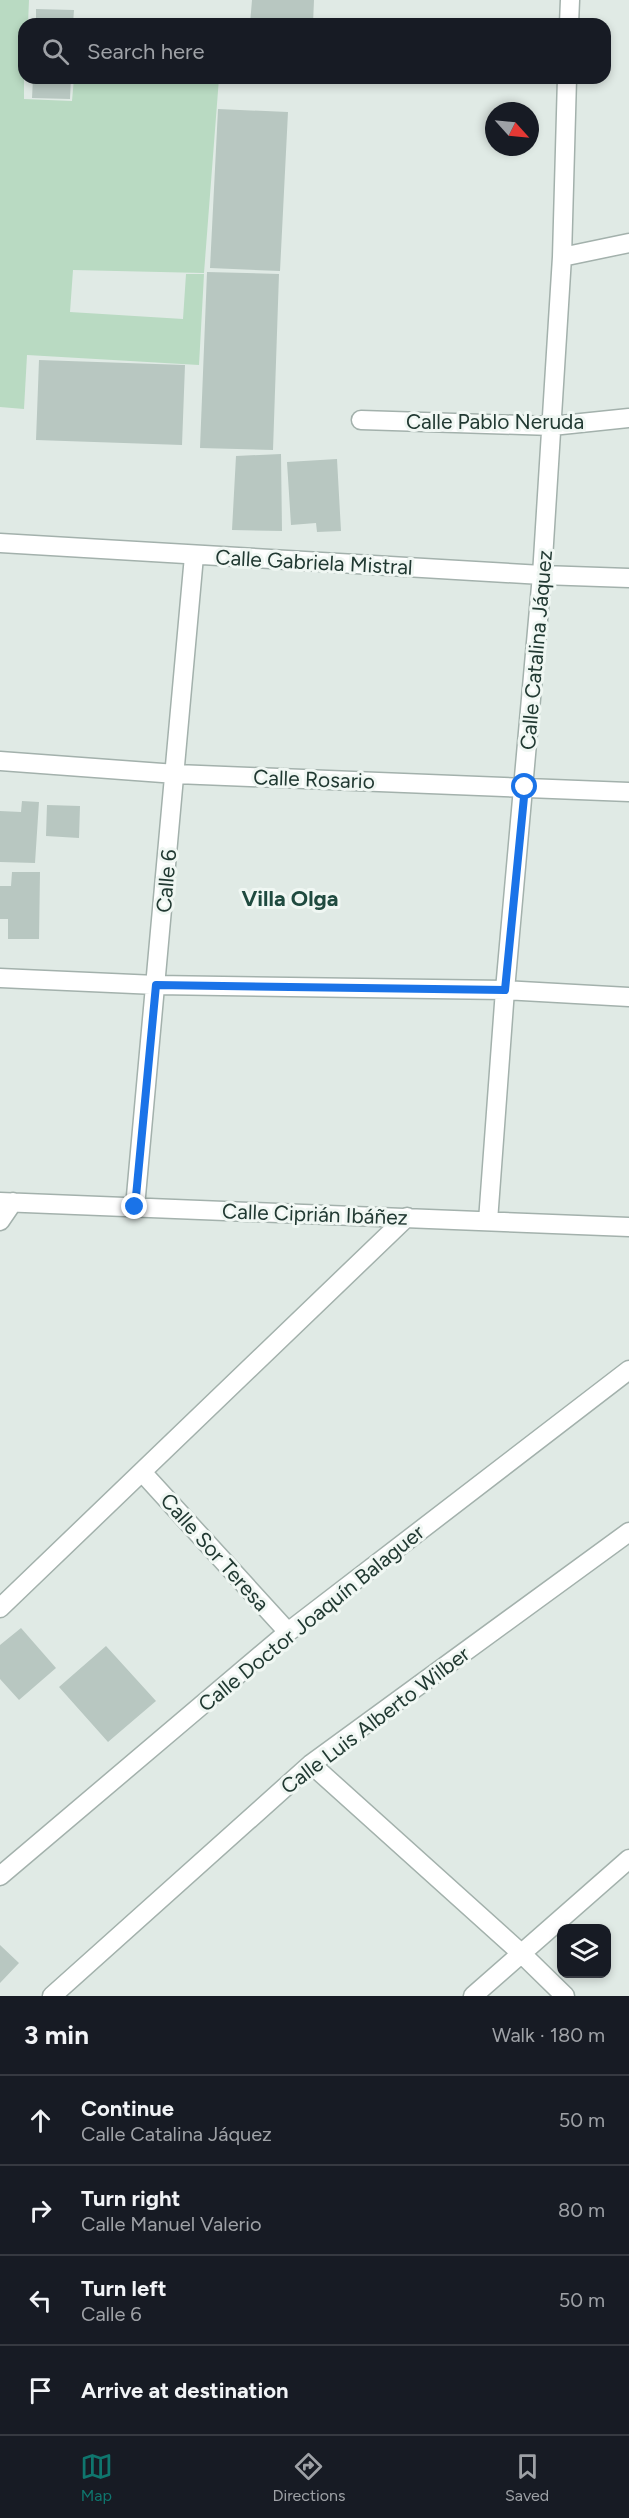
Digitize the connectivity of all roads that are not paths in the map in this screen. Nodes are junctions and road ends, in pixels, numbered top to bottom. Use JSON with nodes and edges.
{"nodes":[{"id":1,"x":570,"y":0,"type":"edge"},
{"id":2,"x":569,"y":18,"type":"edge"},
{"id":3,"x":567,"y":84,"type":"edge"},
{"id":4,"x":629,"y":243,"type":"edge"},
{"id":5,"x":562,"y":257,"type":"junction"},
{"id":6,"x":629,"y":418,"type":"edge"},
{"id":7,"x":361,"y":420,"type":"dead end"},
{"id":8,"x":552,"y":426,"type":"junction"},
{"id":9,"x":0,"y":543,"type":"edge"},
{"id":10,"x":194,"y":556,"type":"junction"},
{"id":11,"x":542,"y":575,"type":"junction"},
{"id":12,"x":629,"y":578,"type":"edge"},
{"id":13,"x":0,"y":761,"type":"edge"},
{"id":14,"x":176,"y":774,"type":"junction"},
{"id":15,"x":525,"y":787,"type":"junction"},
{"id":16,"x":629,"y":792,"type":"edge"},
{"id":17,"x":0,"y":978,"type":"edge"},
{"id":18,"x":156,"y":985,"type":"junction"},
{"id":19,"x":505,"y":990,"type":"junction"},
{"id":20,"x":629,"y":997,"type":"edge"},
{"id":21,"x":7,"y":1202,"type":"edge"},
{"id":22,"x":135,"y":1207,"type":"junction"},
{"id":23,"x":407,"y":1217,"type":"junction"},
{"id":24,"x":0,"y":1221,"type":"edge"},
{"id":25,"x":488,"y":1221,"type":"junction"},
{"id":26,"x":629,"y":1227,"type":"edge"},
{"id":27,"x":629,"y":1370,"type":"edge"},
{"id":28,"x":142,"y":1472,"type":"junction"},
{"id":29,"x":629,"y":1532,"type":"edge"},
{"id":30,"x":0,"y":1608,"type":"edge"},
{"id":31,"x":288,"y":1632,"type":"junction"},
{"id":32,"x":311,"y":1764,"type":"junction"},
{"id":33,"x":629,"y":1859,"type":"edge"},
{"id":34,"x":0,"y":1876,"type":"edge"},
{"id":35,"x":522,"y":1954,"type":"junction"},
{"id":36,"x":52,"y":1996,"type":"edge"},
{"id":37,"x":473,"y":1996,"type":"edge"},
{"id":38,"x":564,"y":1996,"type":"edge"}],
"edges":[{"from":1,"to":2,"type":"street"},
{"from":3,"to":5,"type":"street","name":"Calle Catalina Jáquez"},
{"from":4,"to":5,"type":"street"},
{"from":5,"to":8,"type":"street","name":"Calle Catalina Jáquez"},
{"from":6,"to":8,"type":"street","name":"Calle Pablo Neruda"},
{"from":7,"to":8,"type":"street","name":"Calle Pablo Neruda"},
{"from":8,"to":11,"type":"street","name":"Calle Catalina Jáquez"},
{"from":9,"to":10,"type":"street","name":"Calle Gabriela Mistral"},
{"from":10,"to":11,"type":"street","name":"Calle Gabriela Mistral"},
{"from":10,"to":14,"type":"street","name":"Calle 6"},
{"from":11,"to":12,"type":"street","name":"Calle Gabriela Mistral"},
{"from":11,"to":15,"type":"street","name":"Calle Catalina Jáquez"},
{"from":13,"to":14,"type":"street","name":"Calle Rosario"},
{"from":14,"to":15,"type":"street","name":"Calle Rosario"},
{"from":14,"to":18,"type":"street","name":"Calle 6"},
{"from":15,"to":16,"type":"street","name":"Calle Rosario"},
{"from":15,"to":19,"type":"street","name":"Calle Catalina Jáquez"},
{"from":17,"to":18,"type":"street"},
{"from":18,"to":19,"type":"street"},
{"from":18,"to":22,"type":"street","name":"Calle 6"},
{"from":19,"to":20,"type":"street"},
{"from":19,"to":25,"type":"street","name":"Calle Catalina Jáquez"},
{"from":21,"to":22,"type":"street","name":"Calle Ciprián Ibáñez"},
{"from":21,"to":24,"type":"street"},
{"from":22,"to":23,"type":"street","name":"Calle Ciprián Ibáñez"},
{"from":23,"to":25,"type":"street","name":"Calle Ciprián Ibáñez"},
{"from":23,"to":28,"type":"street"},
{"from":25,"to":26,"type":"street","name":"Calle Ciprián Ibáñez"},
{"from":27,"to":31,"type":"street","name":"Calle Doctor Joaquín Balaguer"},
{"from":28,"to":30,"type":"street"},
{"from":28,"to":31,"type":"street","name":"Calle Sor Teresa"},
{"from":29,"to":32,"type":"street","name":"Calle Luis Alberto Wilber"},
{"from":31,"to":34,"type":"street","name":"Calle Doctor Joaquín Balaguer"},
{"from":32,"to":35,"type":"street"},
{"from":32,"to":36,"type":"street","name":"Calle Luis Alberto Wilber"},
{"from":33,"to":35,"type":"street"},
{"from":35,"to":37,"type":"street"},
{"from":35,"to":38,"type":"street"}]}
